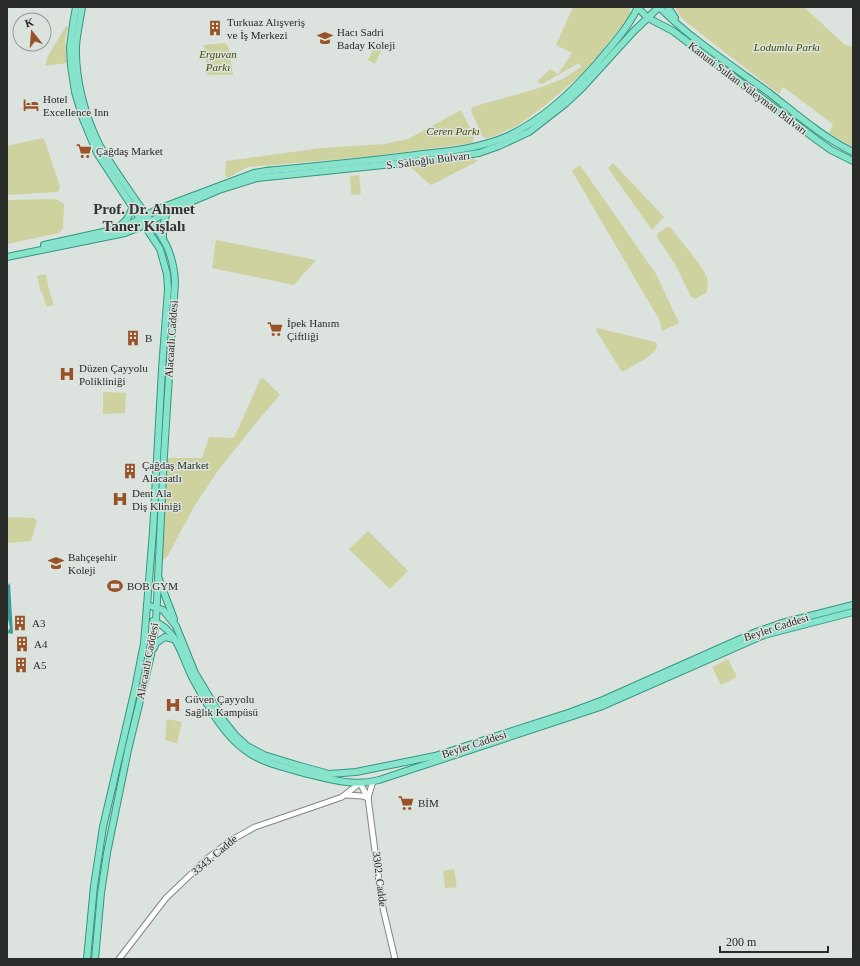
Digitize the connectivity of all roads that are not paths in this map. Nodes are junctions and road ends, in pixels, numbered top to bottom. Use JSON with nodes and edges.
{"nodes":[{"id":1,"x":76,"y":7,"type":"edge"},
{"id":2,"x":82,"y":7,"type":"edge"},
{"id":3,"x":638,"y":7,"type":"edge"},
{"id":4,"x":659,"y":7,"type":"edge"},
{"id":5,"x":668,"y":7,"type":"edge"},
{"id":6,"x":648,"y":18,"type":"junction"},
{"id":7,"x":680,"y":26,"type":"junction"},
{"id":8,"x":853,"y":152,"type":"edge"},
{"id":9,"x":853,"y":161,"type":"edge"},
{"id":10,"x":133,"y":207,"type":"junction"},
{"id":11,"x":167,"y":212,"type":"junction"},
{"id":12,"x":146,"y":215,"type":"junction"},
{"id":13,"x":140,"y":218,"type":"junction"},
{"id":14,"x":152,"y":222,"type":"junction"},
{"id":15,"x":145,"y":225,"type":"junction"},
{"id":16,"x":117,"y":229,"type":"junction"},
{"id":17,"x":163,"y":237,"type":"junction"},
{"id":18,"x":7,"y":253,"type":"edge"},
{"id":19,"x":7,"y":257,"type":"edge"},
{"id":20,"x":158,"y":573,"type":"junction"},
{"id":21,"x":853,"y":604,"type":"edge"},
{"id":22,"x":147,"y":605,"type":"junction"},
{"id":23,"x":156,"y":608,"type":"junction"},
{"id":24,"x":853,"y":612,"type":"edge"},
{"id":25,"x":146,"y":619,"type":"junction"},
{"id":26,"x":156,"y":621,"type":"junction"},
{"id":27,"x":179,"y":630,"type":"junction"},
{"id":28,"x":175,"y":639,"type":"junction"},
{"id":29,"x":151,"y":655,"type":"junction"},
{"id":30,"x":700,"y":659,"type":"junction"},
{"id":31,"x":671,"y":672,"type":"junction"},
{"id":32,"x":365,"y":770,"type":"junction"},
{"id":33,"x":373,"y":781,"type":"junction"},
{"id":34,"x":360,"y":783,"type":"junction"},
{"id":35,"x":345,"y":795,"type":"junction"},
{"id":36,"x":368,"y":798,"type":"junction"},
{"id":37,"x":87,"y":959,"type":"edge"},
{"id":38,"x":95,"y":959,"type":"edge"},
{"id":39,"x":120,"y":959,"type":"edge"},
{"id":40,"x":395,"y":959,"type":"edge"}],
"edges":[{"from":1,"to":10,"type":"main road","name":"Alacaatlı Caddesi"},
{"from":2,"to":12,"type":"main road","name":"Alacaatlı Caddesi"},
{"from":3,"to":6,"type":"main road","name":"Kanuni Sultan Süleyman Bulvarı"},
{"from":3,"to":12,"type":"main road","name":"S. Saltoğlu Bulvarı"},
{"from":4,"to":6,"type":"main road","name":"S. Saltoğlu Bulvarı"},
{"from":4,"to":7,"type":"main road","name":"Kanuni Sultan Süleyman Bulvarı"},
{"from":5,"to":7,"type":"main road"},
{"from":6,"to":9,"type":"main road","name":"Kanuni Sultan Süleyman Bulvarı"},
{"from":6,"to":11,"type":"main road","name":"S. Saltoğlu Bulvarı"},
{"from":7,"to":8,"type":"main road","name":"Kanuni Sultan Süleyman Bulvarı"},
{"from":10,"to":13,"type":"main road","name":"Alacaatlı Caddesi"},
{"from":10,"to":16,"type":"main road"},
{"from":11,"to":14,"type":"main road","name":"S. Saltoğlu Bulvarı"},
{"from":11,"to":17,"type":"main road"},
{"from":12,"to":13,"type":"main road","name":"S. Saltoğlu Bulvarı"},
{"from":12,"to":14,"type":"main road","name":"Alacaatlı Caddesi"},
{"from":13,"to":15,"type":"main road","name":"Alacaatlı Caddesi"},
{"from":13,"to":16,"type":"main road","name":"S. Saltoğlu Bulvarı"},
{"from":14,"to":15,"type":"main road","name":"S. Saltoğlu Bulvarı"},
{"from":14,"to":17,"type":"main road","name":"Alacaatlı Caddesi"},
{"from":15,"to":19,"type":"main road","name":"S. Saltoğlu Bulvarı"},
{"from":15,"to":22,"type":"main road","name":"Alacaatlı Caddesi"},
{"from":16,"to":18,"type":"main road","name":"S. Saltoğlu Bulvarı"},
{"from":17,"to":20,"type":"main road","name":"Alacaatlı Caddesi"},
{"from":20,"to":23,"type":"main road","name":"Alacaatlı Caddesi"},
{"from":20,"to":27,"type":"main road"},
{"from":21,"to":30,"type":"main road","name":"Beyler Caddesi"},
{"from":22,"to":23,"type":"main road","name":"Beyler Caddesi"},
{"from":22,"to":25,"type":"main road","name":"Alacaatlı Caddesi"},
{"from":23,"to":26,"type":"main road","name":"Alacaatlı Caddesi"},
{"from":23,"to":27,"type":"main road","name":"Beyler Caddesi"},
{"from":24,"to":30,"type":"main road","name":"Beyler Caddesi"},
{"from":25,"to":26,"type":"main road"},
{"from":25,"to":37,"type":"main road","name":"Alacaatlı Caddesi"},
{"from":26,"to":28,"type":"main road","name":"Beyler Caddesi"},
{"from":26,"to":29,"type":"main road","name":"Alacaatlı Caddesi"},
{"from":27,"to":32,"type":"main road","name":"Beyler Caddesi"},
{"from":28,"to":29,"type":"main road"},
{"from":28,"to":34,"type":"main road","name":"Beyler Caddesi"},
{"from":29,"to":38,"type":"main road","name":"Alacaatlı Caddesi"},
{"from":30,"to":31,"type":"main road","name":"Beyler Caddesi"},
{"from":31,"to":32,"type":"main road","name":"Beyler Caddesi"},
{"from":31,"to":33,"type":"main road","name":"Beyler Caddesi"},
{"from":32,"to":33,"type":"main road"},
{"from":32,"to":34,"type":"main road"},
{"from":33,"to":34,"type":"main road","name":"Beyler Caddesi"},
{"from":33,"to":36,"type":"street","name":"3302. Cadde"},
{"from":34,"to":35,"type":"street","name":"3343. Cadde"},
{"from":34,"to":36,"type":"street","name":"3302. Cadde"},
{"from":35,"to":36,"type":"street"},
{"from":35,"to":39,"type":"street","name":"3343. Cadde"},
{"from":36,"to":40,"type":"street","name":"3302. Cadde"}]}
